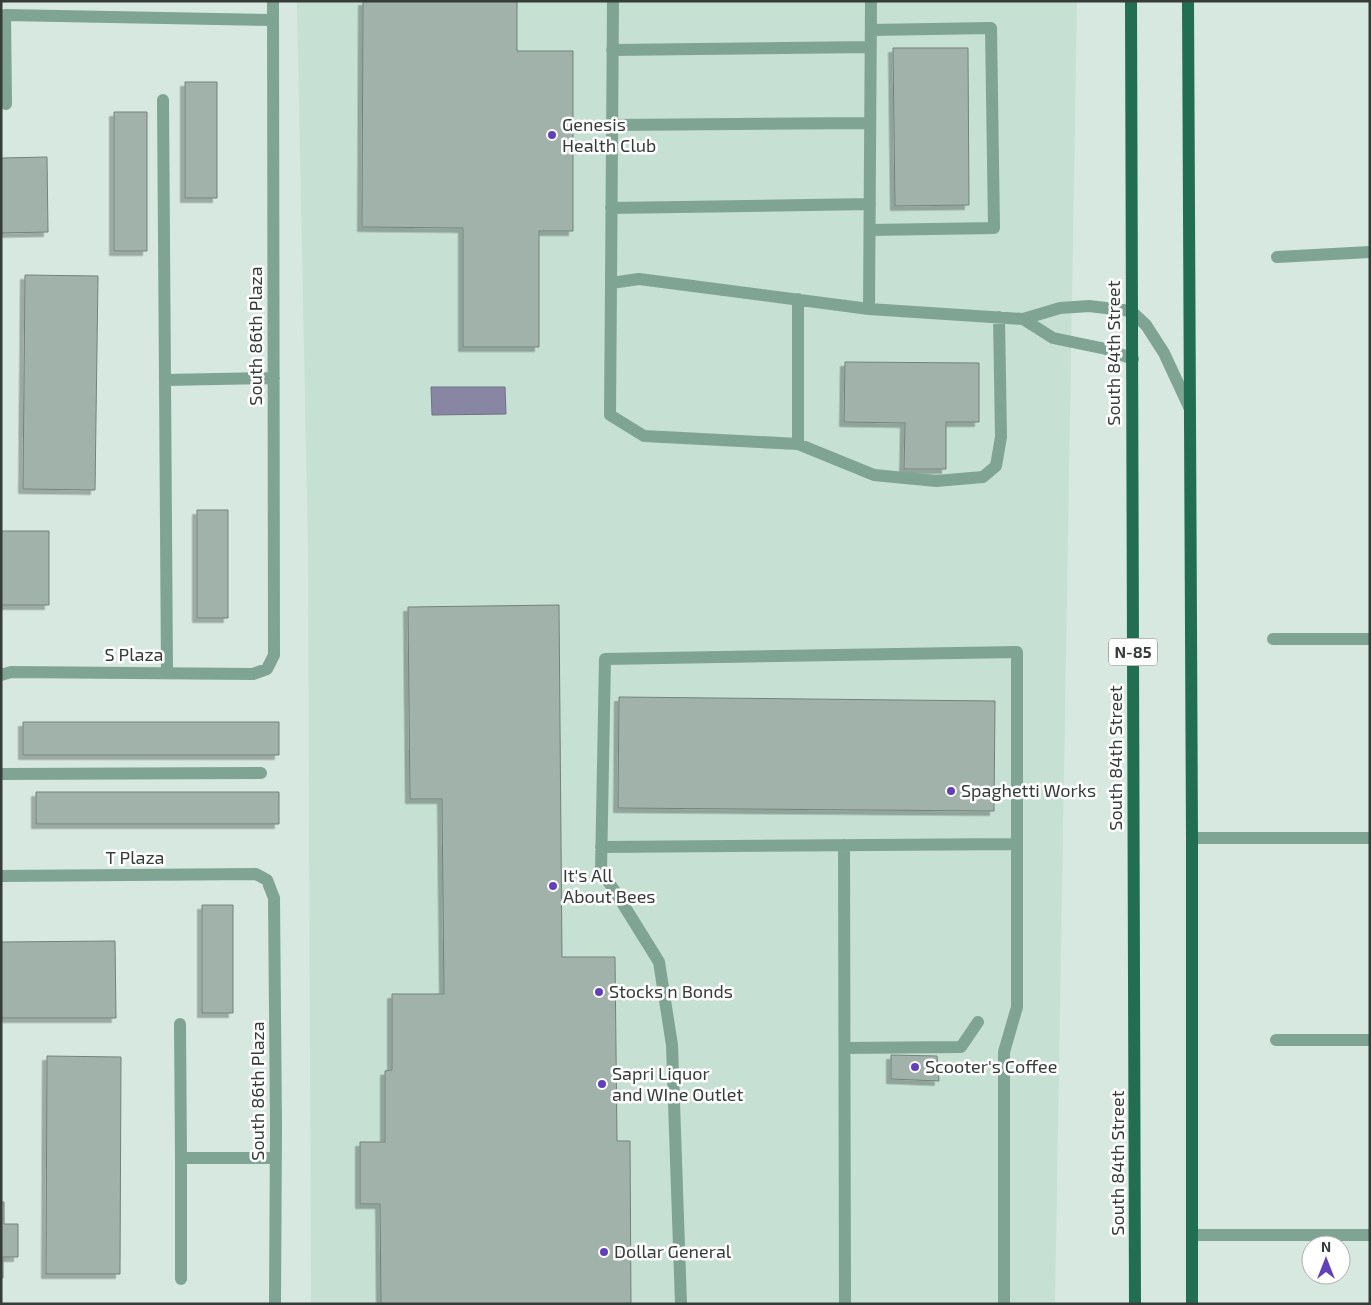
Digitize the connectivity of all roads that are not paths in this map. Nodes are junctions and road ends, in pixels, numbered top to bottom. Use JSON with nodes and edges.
{"nodes":[{"id":1,"x":273,"y":1,"type":"edge"},
{"id":2,"x":613,"y":1,"type":"edge"},
{"id":3,"x":871,"y":1,"type":"edge"},
{"id":4,"x":1132,"y":1,"type":"edge"},
{"id":5,"x":1188,"y":1,"type":"edge"},
{"id":6,"x":273,"y":20,"type":"junction"},
{"id":7,"x":871,"y":30,"type":"junction"},
{"id":8,"x":871,"y":47,"type":"junction"},
{"id":9,"x":612,"y":50,"type":"junction"},
{"id":10,"x":163,"y":100,"type":"dead end"},
{"id":11,"x":6,"y":104,"type":"dead end"},
{"id":12,"x":870,"y":123,"type":"junction"},
{"id":13,"x":612,"y":125,"type":"junction"},
{"id":14,"x":870,"y":204,"type":"junction"},
{"id":15,"x":611,"y":208,"type":"junction"},
{"id":16,"x":870,"y":230,"type":"junction"},
{"id":17,"x":1370,"y":252,"type":"edge"},
{"id":18,"x":1277,"y":257,"type":"dead end"},
{"id":19,"x":611,"y":283,"type":"junction"},
{"id":20,"x":798,"y":299,"type":"junction"},
{"id":21,"x":869,"y":309,"type":"junction"},
{"id":22,"x":1131,"y":311,"type":"junction"},
{"id":23,"x":999,"y":317,"type":"junction"},
{"id":24,"x":1023,"y":319,"type":"junction"},
{"id":25,"x":1133,"y":359,"type":"junction"},
{"id":26,"x":274,"y":378,"type":"junction"},
{"id":27,"x":165,"y":380,"type":"junction"},
{"id":28,"x":1190,"y":409,"type":"junction"},
{"id":29,"x":798,"y":444,"type":"junction"},
{"id":30,"x":1273,"y":639,"type":"dead end"},
{"id":31,"x":1370,"y":639,"type":"edge"},
{"id":32,"x":267,"y":669,"type":"joint"},
{"id":33,"x":167,"y":673,"type":"junction"},
{"id":34,"x":1,"y":675,"type":"edge"},
{"id":35,"x":261,"y":772,"type":"dead end"},
{"id":36,"x":1,"y":774,"type":"edge"},
{"id":37,"x":1192,"y":838,"type":"junction"},
{"id":38,"x":1370,"y":838,"type":"edge"},
{"id":39,"x":1017,"y":844,"type":"junction"},
{"id":40,"x":844,"y":845,"type":"junction"},
{"id":41,"x":601,"y":847,"type":"junction"},
{"id":42,"x":1,"y":876,"type":"edge"},
{"id":43,"x":267,"y":880,"type":"joint"},
{"id":44,"x":978,"y":1022,"type":"dead end"},
{"id":45,"x":180,"y":1024,"type":"dead end"},
{"id":46,"x":1276,"y":1040,"type":"dead end"},
{"id":47,"x":1370,"y":1040,"type":"edge"},
{"id":48,"x":845,"y":1048,"type":"junction"},
{"id":49,"x":181,"y":1158,"type":"junction"},
{"id":50,"x":276,"y":1158,"type":"junction"},
{"id":51,"x":1192,"y":1235,"type":"junction"},
{"id":52,"x":1370,"y":1236,"type":"edge"},
{"id":53,"x":181,"y":1279,"type":"dead end"},
{"id":54,"x":275,"y":1304,"type":"edge"},
{"id":55,"x":682,"y":1304,"type":"edge"},
{"id":56,"x":845,"y":1304,"type":"edge"},
{"id":57,"x":1004,"y":1304,"type":"edge"},
{"id":58,"x":1135,"y":1304,"type":"edge"},
{"id":59,"x":1192,"y":1304,"type":"edge"}],
"edges":[{"from":1,"to":6,"type":"street","name":"South 86th Plaza"},
{"from":2,"to":9,"type":"street"},
{"from":3,"to":7,"type":"street"},
{"from":4,"to":22,"type":"main road","name":"South 84th Street","number":"N-85"},
{"from":5,"to":28,"type":"main road"},
{"from":6,"to":11,"type":"street"},
{"from":6,"to":26,"type":"street","name":"South 86th Plaza"},
{"from":7,"to":8,"type":"street"},
{"from":7,"to":16,"type":"street"},
{"from":8,"to":9,"type":"street"},
{"from":8,"to":12,"type":"street"},
{"from":9,"to":13,"type":"street"},
{"from":10,"to":27,"type":"street"},
{"from":12,"to":13,"type":"street"},
{"from":12,"to":14,"type":"street"},
{"from":13,"to":15,"type":"street"},
{"from":14,"to":15,"type":"street"},
{"from":14,"to":16,"type":"street"},
{"from":15,"to":19,"type":"street"},
{"from":16,"to":21,"type":"street"},
{"from":17,"to":18,"type":"street"},
{"from":19,"to":20,"type":"street"},
{"from":19,"to":29,"type":"street"},
{"from":20,"to":21,"type":"street"},
{"from":20,"to":29,"type":"street"},
{"from":21,"to":23,"type":"street"},
{"from":22,"to":24,"type":"street"},
{"from":22,"to":25,"type":"main road","name":"South 84th Street","number":"N-85"},
{"from":22,"to":28,"type":"street"},
{"from":23,"to":24,"type":"street"},
{"from":23,"to":29,"type":"street"},
{"from":24,"to":25,"type":"street"},
{"from":25,"to":58,"type":"main road","name":"South 84th Street","number":"N-85"},
{"from":26,"to":27,"type":"street"},
{"from":26,"to":32,"type":"street","name":"South 86th Plaza"},
{"from":27,"to":33,"type":"street"},
{"from":28,"to":37,"type":"main road"},
{"from":30,"to":31,"type":"street"},
{"from":32,"to":33,"type":"street","name":"S Plaza"},
{"from":33,"to":34,"type":"street","name":"S Plaza"},
{"from":35,"to":36,"type":"street"},
{"from":37,"to":38,"type":"street"},
{"from":37,"to":51,"type":"main road"},
{"from":39,"to":40,"type":"street"},
{"from":39,"to":41,"type":"street"},
{"from":39,"to":57,"type":"street"},
{"from":40,"to":41,"type":"street"},
{"from":40,"to":48,"type":"street"},
{"from":41,"to":55,"type":"street"},
{"from":42,"to":43,"type":"street","name":"T Plaza"},
{"from":43,"to":50,"type":"street","name":"South 86th Plaza"},
{"from":44,"to":48,"type":"street"},
{"from":45,"to":49,"type":"street"},
{"from":46,"to":47,"type":"street"},
{"from":48,"to":56,"type":"street"},
{"from":49,"to":50,"type":"street"},
{"from":49,"to":53,"type":"street"},
{"from":50,"to":54,"type":"street","name":"South 86th Plaza"},
{"from":51,"to":52,"type":"street"},
{"from":51,"to":59,"type":"main road"}]}
